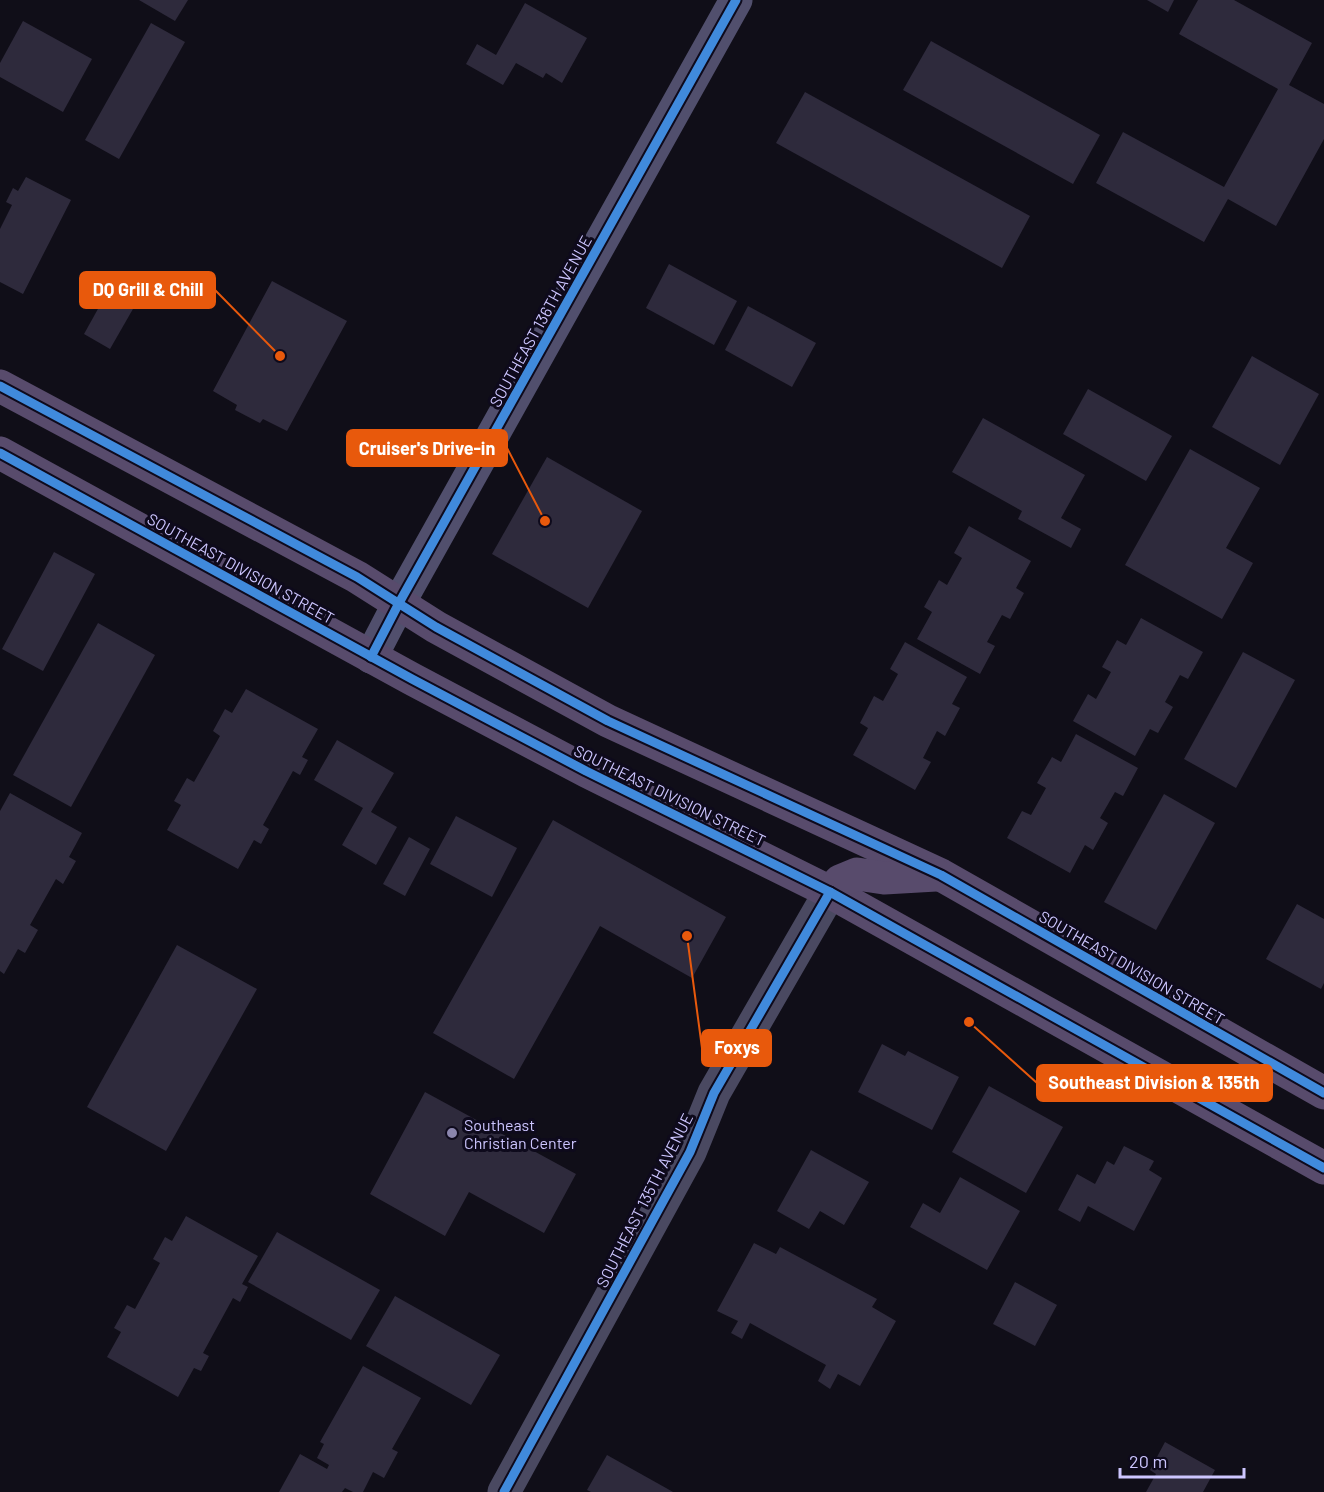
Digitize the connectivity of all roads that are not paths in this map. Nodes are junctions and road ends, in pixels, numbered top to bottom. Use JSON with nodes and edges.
{"nodes":[{"id":1,"x":736,"y":0,"type":"edge"},
{"id":2,"x":0,"y":386,"type":"edge"},
{"id":3,"x":0,"y":453,"type":"edge"},
{"id":4,"x":399,"y":603,"type":"junction"},
{"id":5,"x":371,"y":657,"type":"junction"},
{"id":6,"x":941,"y":875,"type":"junction"},
{"id":7,"x":830,"y":892,"type":"junction"},
{"id":8,"x":1324,"y":1093,"type":"edge"},
{"id":9,"x":1324,"y":1168,"type":"edge"},
{"id":10,"x":504,"y":1492,"type":"edge"}],
"edges":[{"from":1,"to":4,"type":"street","name":"SOUTHEAST 136TH AVENUE"},
{"from":2,"to":4,"type":"main road","name":"SOUTHEAST DIVISION STREET"},
{"from":3,"to":5,"type":"main road","name":"SOUTHEAST DIVISION STREET"},
{"from":4,"to":5,"type":"street","name":"SOUTHEAST 136TH AVENUE"},
{"from":4,"to":6,"type":"main road","name":"SOUTHEAST DIVISION STREET"},
{"from":5,"to":7,"type":"main road","name":"SOUTHEAST DIVISION STREET"},
{"from":6,"to":7,"type":"main road"},
{"from":6,"to":8,"type":"main road","name":"SOUTHEAST DIVISION STREET"},
{"from":7,"to":9,"type":"main road","name":"SOUTHEAST DIVISION STREET"},
{"from":7,"to":10,"type":"street","name":"SOUTHEAST 135TH AVENUE"}]}
